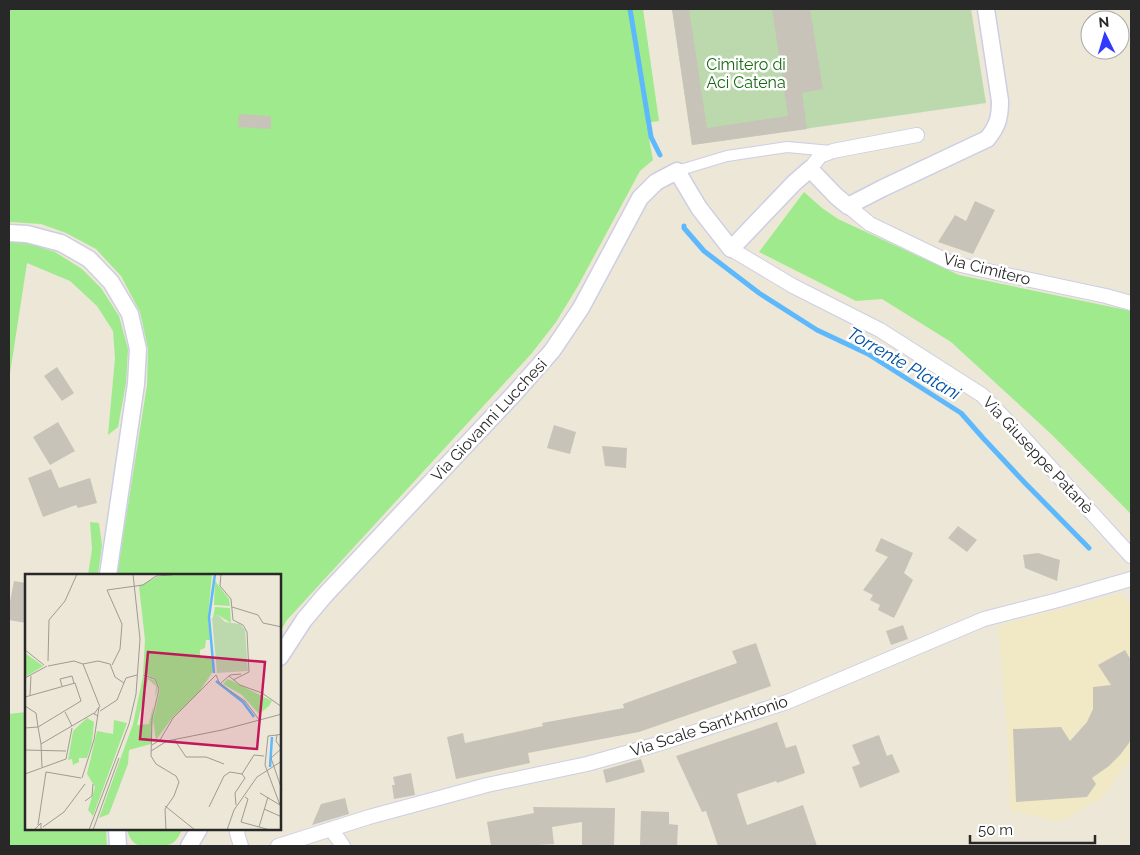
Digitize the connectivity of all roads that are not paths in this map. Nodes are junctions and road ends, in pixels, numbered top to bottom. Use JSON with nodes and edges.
{"nodes":[{"id":1,"x":986,"y":9,"type":"edge"},
{"id":2,"x":917,"y":135,"type":"dead end"},
{"id":3,"x":833,"y":151,"type":"junction"},
{"id":4,"x":810,"y":169,"type":"junction"},
{"id":5,"x":677,"y":171,"type":"junction"},
{"id":6,"x":848,"y":206,"type":"junction"},
{"id":7,"x":9,"y":233,"type":"edge"},
{"id":8,"x":731,"y":249,"type":"junction"},
{"id":9,"x":1131,"y":303,"type":"edge"},
{"id":10,"x":1131,"y":556,"type":"edge"},
{"id":11,"x":108,"y":574,"type":"edge"},
{"id":12,"x":1131,"y":579,"type":"edge"},
{"id":13,"x":281,"y":655,"type":"edge"},
{"id":14,"x":331,"y":829,"type":"junction"},
{"id":15,"x":199,"y":830,"type":"edge"},
{"id":16,"x":238,"y":830,"type":"edge"},
{"id":17,"x":189,"y":846,"type":"edge"},
{"id":18,"x":241,"y":846,"type":"edge"},
{"id":19,"x":278,"y":846,"type":"edge"},
{"id":20,"x":343,"y":846,"type":"edge"}],
"edges":[{"from":1,"to":6,"type":"street"},
{"from":2,"to":3,"type":"street"},
{"from":3,"to":4,"type":"street"},
{"from":3,"to":5,"type":"street"},
{"from":4,"to":6,"type":"street","name":"Via Cimitero"},
{"from":4,"to":8,"type":"street"},
{"from":5,"to":8,"type":"street","name":"Via Giuseppe Patanè"},
{"from":5,"to":13,"type":"street","name":"Via Giovanni Lucchesi"},
{"from":6,"to":9,"type":"street","name":"Via Cimitero"},
{"from":7,"to":11,"type":"street"},
{"from":8,"to":10,"type":"street","name":"Via Giuseppe Patanè"},
{"from":12,"to":14,"type":"street","name":"Via Scale Sant'Antonio"},
{"from":14,"to":19,"type":"street","name":"Via Scale Sant'Antonio"},
{"from":14,"to":20,"type":"street"},
{"from":15,"to":17,"type":"street"},
{"from":16,"to":18,"type":"street"}]}
